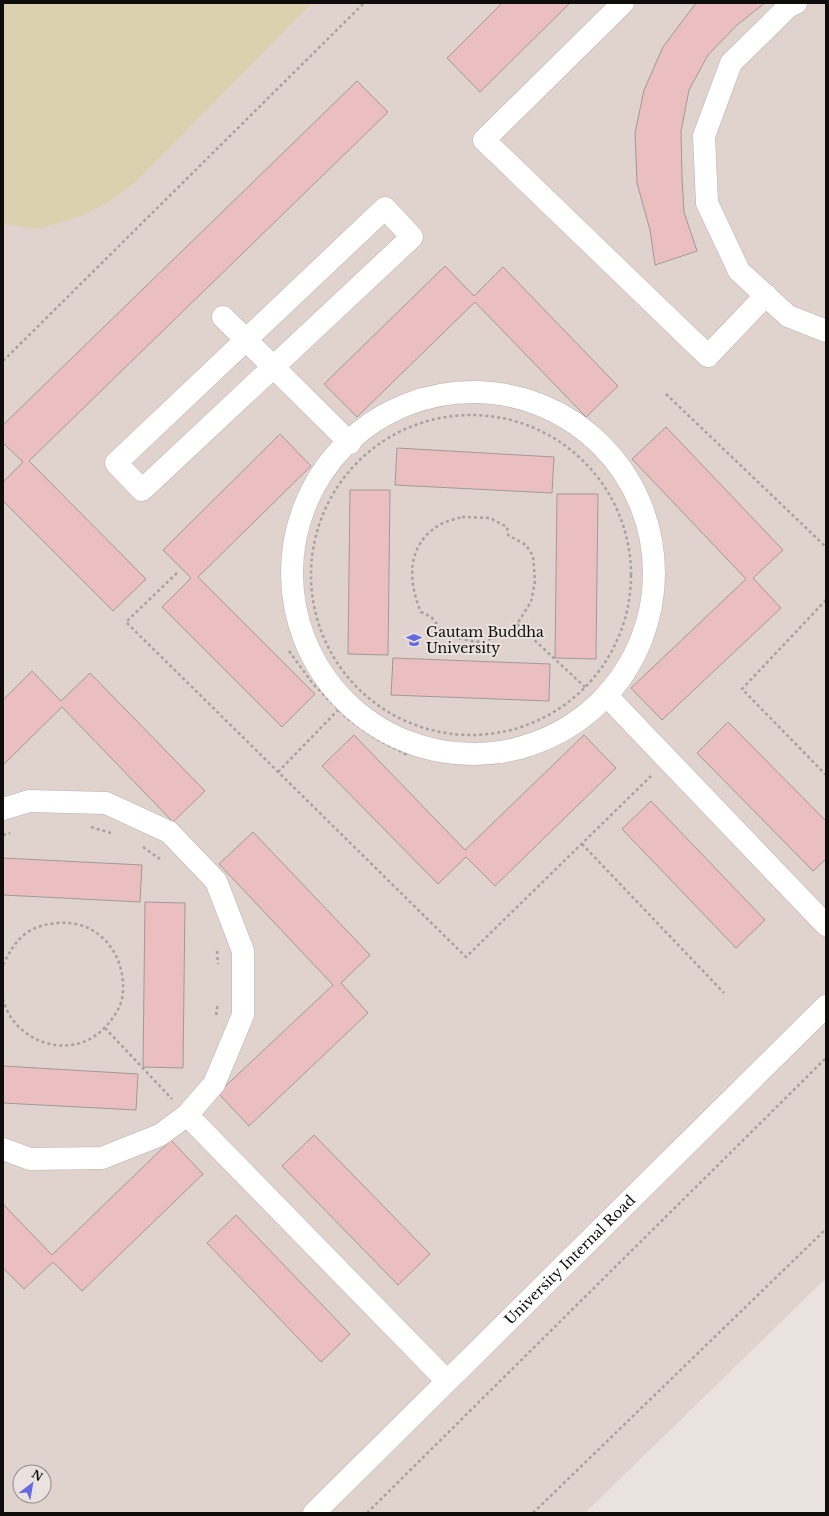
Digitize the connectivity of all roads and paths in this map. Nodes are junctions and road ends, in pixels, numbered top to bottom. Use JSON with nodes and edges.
{"nodes":[{"id":1,"x":364,"y":3,"type":"edge"},
{"id":2,"x":623,"y":3,"type":"edge"},
{"id":3,"x":796,"y":3,"type":"edge"},
{"id":4,"x":766,"y":296,"type":"junction"},
{"id":5,"x":223,"y":317,"type":"dead end"},
{"id":6,"x":826,"y":331,"type":"edge"},
{"id":7,"x":246,"y":340,"type":"junction"},
{"id":8,"x":3,"y":361,"type":"edge"},
{"id":9,"x":274,"y":367,"type":"junction"},
{"id":10,"x":666,"y":394,"type":"dead end"},
{"id":11,"x":350,"y":443,"type":"junction"},
{"id":12,"x":826,"y":547,"type":"edge"},
{"id":13,"x":178,"y":573,"type":"dead end"},
{"id":14,"x":826,"y":600,"type":"edge"},
{"id":15,"x":517,"y":624,"type":"junction"},
{"id":16,"x":289,"y":651,"type":"dead end"},
{"id":17,"x":585,"y":687,"type":"junction"},
{"id":18,"x":607,"y":696,"type":"junction"},
{"id":19,"x":339,"y":709,"type":"junction"},
{"id":20,"x":409,"y":756,"type":"dead end"},
{"id":21,"x":668,"y":759,"type":"junction"},
{"id":22,"x":278,"y":772,"type":"junction"},
{"id":23,"x":826,"y":775,"type":"edge"},
{"id":24,"x":3,"y":808,"type":"edge"},
{"id":25,"x":85,"y":826,"type":"dead end"},
{"id":26,"x":16,"y":830,"type":"dead end"},
{"id":27,"x":112,"y":833,"type":"dead end"},
{"id":28,"x":3,"y":835,"type":"edge"},
{"id":29,"x":582,"y":844,"type":"junction"},
{"id":30,"x":139,"y":845,"type":"dead end"},
{"id":31,"x":165,"y":862,"type":"dead end"},
{"id":32,"x":826,"y":925,"type":"edge"},
{"id":33,"x":216,"y":947,"type":"dead end"},
{"id":34,"x":3,"y":965,"type":"edge"},
{"id":35,"x":219,"y":970,"type":"dead end"},
{"id":36,"x":724,"y":993,"type":"dead end"},
{"id":37,"x":3,"y":999,"type":"edge"},
{"id":38,"x":219,"y":1000,"type":"dead end"},
{"id":39,"x":826,"y":1006,"type":"edge"},
{"id":40,"x":216,"y":1016,"type":"dead end"},
{"id":41,"x":105,"y":1028,"type":"junction"},
{"id":42,"x":826,"y":1058,"type":"edge"},
{"id":43,"x":175,"y":1092,"type":"dead end"},
{"id":44,"x":170,"y":1097,"type":"junction"},
{"id":45,"x":166,"y":1102,"type":"dead end"},
{"id":46,"x":187,"y":1115,"type":"junction"},
{"id":47,"x":3,"y":1149,"type":"edge"},
{"id":48,"x":826,"y":1229,"type":"edge"},
{"id":49,"x":447,"y":1381,"type":"junction"},
{"id":50,"x":314,"y":1513,"type":"edge"},
{"id":51,"x":367,"y":1513,"type":"edge"},
{"id":52,"x":533,"y":1513,"type":"edge"}],
"edges":[{"from":1,"to":8,"type":"path"},
{"from":2,"to":4,"type":"lane"},
{"from":3,"to":4,"type":"lane"},
{"from":4,"to":6,"type":"lane"},
{"from":5,"to":7,"type":"lane"},
{"from":7,"to":9,"type":"lane"},
{"from":7,"to":9,"type":"lane"},
{"from":7,"to":9,"type":"lane"},
{"from":9,"to":11,"type":"lane"},
{"from":10,"to":12,"type":"path"},
{"from":11,"to":18,"type":"lane"},
{"from":11,"to":18,"type":"lane"},
{"from":13,"to":22,"type":"path"},
{"from":14,"to":23,"type":"path"},
{"from":15,"to":15,"type":"path"},
{"from":15,"to":17,"type":"path"},
{"from":16,"to":19,"type":"path"},
{"from":17,"to":17,"type":"path"},
{"from":18,"to":21,"type":"lane"},
{"from":19,"to":20,"type":"path"},
{"from":19,"to":22,"type":"path"},
{"from":21,"to":29,"type":"path"},
{"from":21,"to":32,"type":"lane"},
{"from":22,"to":29,"type":"path"},
{"from":24,"to":46,"type":"lane"},
{"from":25,"to":27,"type":"path"},
{"from":26,"to":28,"type":"path"},
{"from":29,"to":36,"type":"path"},
{"from":30,"to":31,"type":"path"},
{"from":33,"to":35,"type":"path"},
{"from":34,"to":41,"type":"path"},
{"from":37,"to":41,"type":"path"},
{"from":38,"to":40,"type":"path"},
{"from":39,"to":49,"type":"lane","name":"University Internal Road"},
{"from":41,"to":44,"type":"path"},
{"from":42,"to":51,"type":"path"},
{"from":43,"to":44,"type":"path"},
{"from":44,"to":45,"type":"path"},
{"from":44,"to":46,"type":"path"},
{"from":46,"to":47,"type":"lane"},
{"from":46,"to":49,"type":"lane"},
{"from":48,"to":52,"type":"path"},
{"from":49,"to":50,"type":"lane","name":"University Internal Road"}]}
